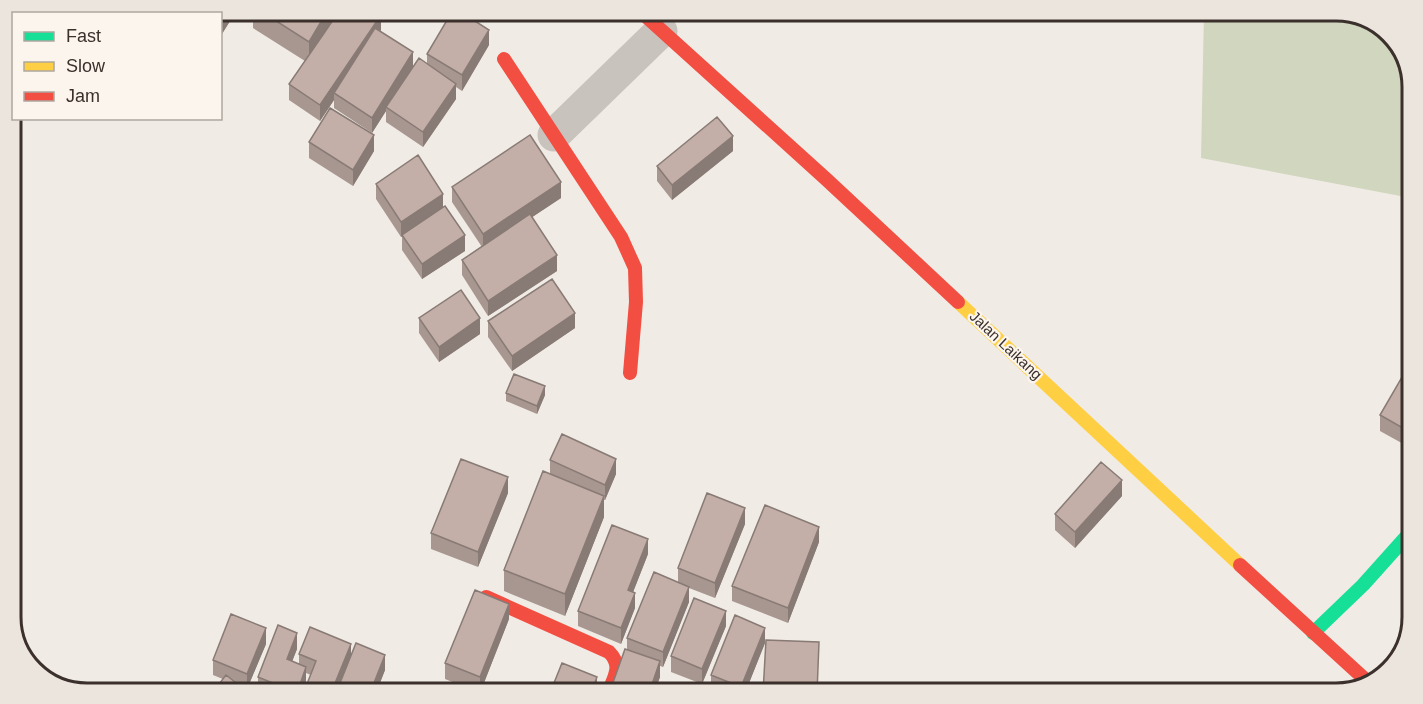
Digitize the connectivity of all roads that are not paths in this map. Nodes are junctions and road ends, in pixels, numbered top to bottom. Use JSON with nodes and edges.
{"nodes":[{"id":1,"x":650,"y":21,"type":"edge"},
{"id":2,"x":504,"y":59,"type":"dead end"},
{"id":3,"x":554,"y":135,"type":"junction"},
{"id":4,"x":630,"y":372,"type":"dead end"},
{"id":5,"x":1402,"y":541,"type":"edge"},
{"id":6,"x":486,"y":597,"type":"edge"},
{"id":7,"x":1313,"y":633,"type":"junction"},
{"id":8,"x":1363,"y":677,"type":"edge"},
{"id":9,"x":612,"y":683,"type":"edge"}],
"edges":[{"from":1,"to":3,"type":"street"},
{"from":1,"to":7,"type":"main road","name":"Jalan Laikang"},
{"from":2,"to":3,"type":"main road"},
{"from":3,"to":4,"type":"main road"},
{"from":5,"to":7,"type":"main road"},
{"from":6,"to":9,"type":"main road"},
{"from":7,"to":8,"type":"main road","name":"Jalan Laikang"}]}
